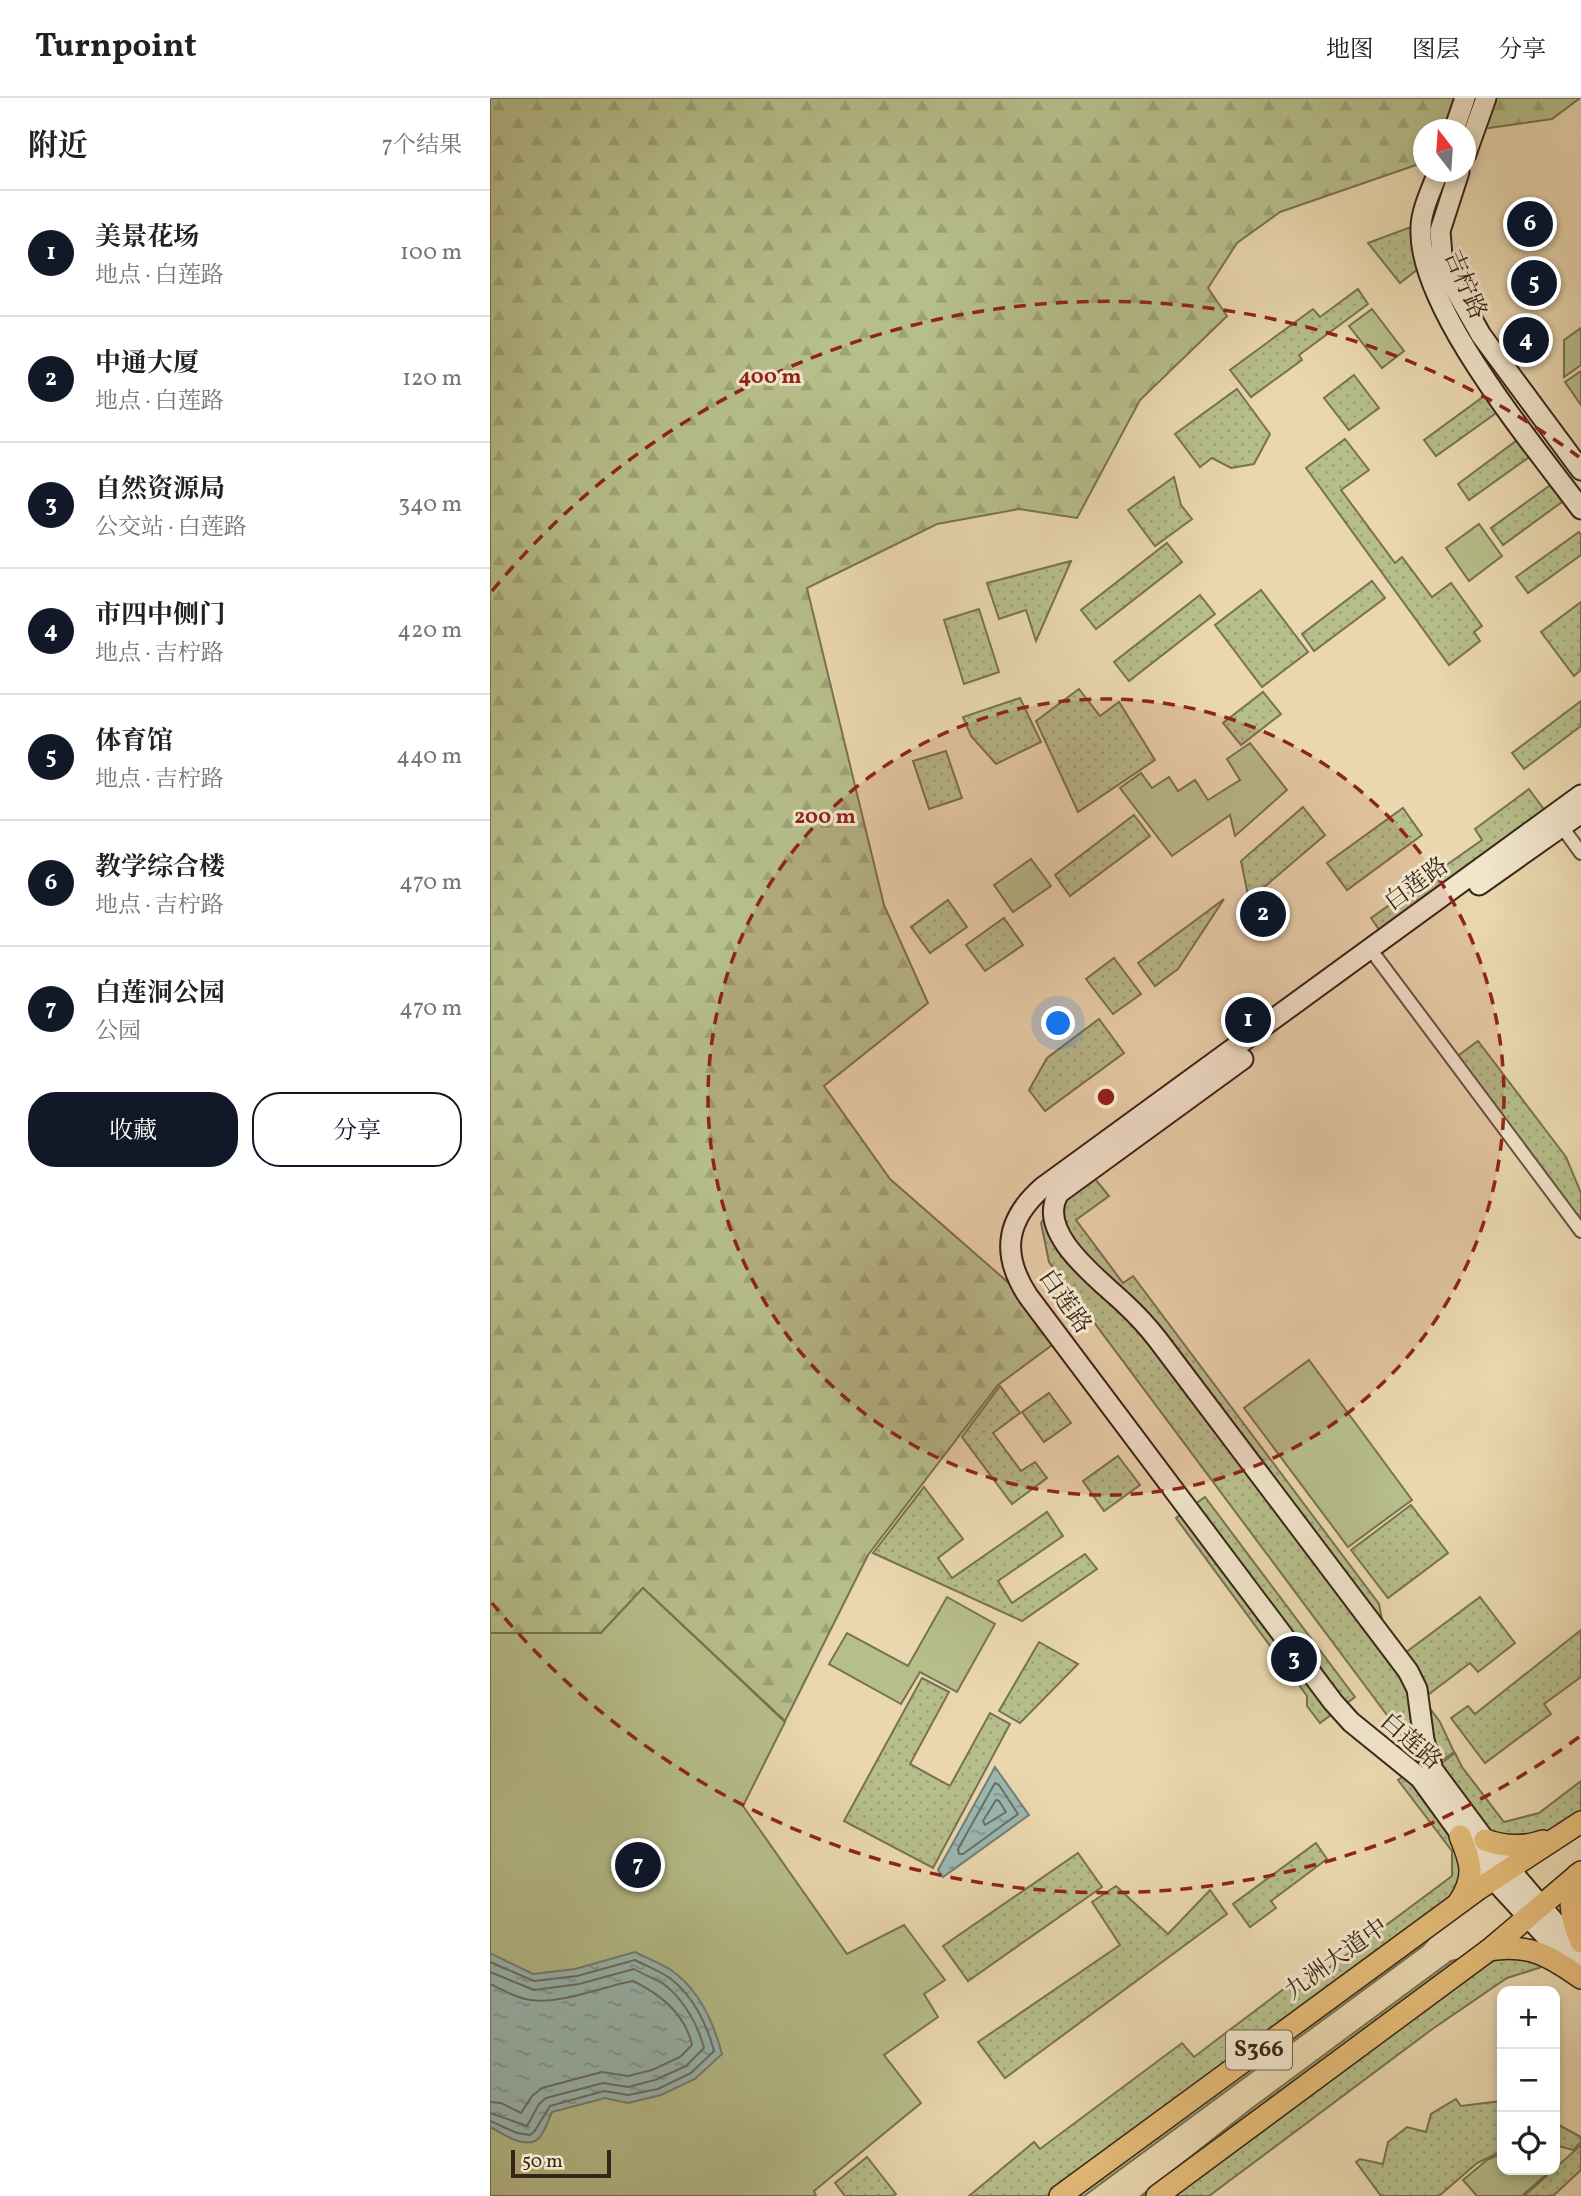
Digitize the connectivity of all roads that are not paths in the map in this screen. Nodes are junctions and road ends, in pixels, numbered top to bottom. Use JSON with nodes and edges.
{"nodes":[{"id":1,"x":1465,"y":98,"type":"edge"},
{"id":2,"x":1486,"y":98,"type":"edge"},
{"id":3,"x":1458,"y":119,"type":"edge"},
{"id":4,"x":1476,"y":125,"type":"edge"},
{"id":5,"x":1435,"y":182,"type":"edge"},
{"id":6,"x":1456,"y":182,"type":"edge"},
{"id":7,"x":1581,"y":470,"type":"edge"},
{"id":8,"x":1581,"y":509,"type":"edge"},
{"id":9,"x":1581,"y":795,"type":"edge"},
{"id":10,"x":1581,"y":813,"type":"edge"},
{"id":11,"x":1562,"y":827,"type":"junction"},
{"id":12,"x":1581,"y":853,"type":"edge"},
{"id":13,"x":1377,"y":958,"type":"junction"},
{"id":14,"x":1581,"y":1231,"type":"edge"},
{"id":15,"x":1573,"y":1828,"type":"edge"},
{"id":16,"x":1460,"y":1836,"type":"junction"},
{"id":17,"x":1485,"y":1840,"type":"junction"},
{"id":18,"x":1579,"y":1873,"type":"edge"},
{"id":19,"x":1501,"y":1874,"type":"junction"},
{"id":20,"x":1459,"y":1903,"type":"junction"},
{"id":21,"x":1534,"y":1912,"type":"junction"},
{"id":22,"x":1581,"y":1942,"type":"edge"},
{"id":23,"x":1489,"y":1950,"type":"junction"},
{"id":24,"x":1581,"y":1953,"type":"edge"},
{"id":25,"x":1581,"y":1976,"type":"edge"},
{"id":26,"x":1060,"y":2196,"type":"edge"},
{"id":27,"x":1157,"y":2196,"type":"edge"}],
"edges":[{"from":1,"to":3,"type":"main road"},
{"from":2,"to":4,"type":"main road"},
{"from":5,"to":8,"type":"main road","name":"吉柠路"},
{"from":6,"to":7,"type":"main road","name":"吉柠路"},
{"from":9,"to":16,"type":"main road","name":"白莲路"},
{"from":10,"to":11,"type":"main road","name":"白莲路"},
{"from":11,"to":12,"type":"street"},
{"from":11,"to":13,"type":"main road","name":"白莲路"},
{"from":13,"to":14,"type":"street"},
{"from":13,"to":17,"type":"main road","name":"白莲路"},
{"from":15,"to":17,"type":"main road"},
{"from":15,"to":19,"type":"main road","name":"九洲大道中","number":"S366"},
{"from":16,"to":19,"type":"main road","name":"白莲路"},
{"from":16,"to":20,"type":"main road"},
{"from":17,"to":19,"type":"main road","name":"白莲路"},
{"from":18,"to":21,"type":"main road","number":"S366"},
{"from":18,"to":22,"type":"main road"},
{"from":19,"to":20,"type":"main road","name":"九洲大道中","number":"S366"},
{"from":19,"to":21,"type":"main road","name":"白莲路"},
{"from":20,"to":26,"type":"main road","name":"九洲大道中","number":"S366"},
{"from":21,"to":23,"type":"main road","number":"S366"},
{"from":21,"to":24,"type":"main road"},
{"from":21,"to":25,"type":"main road"},
{"from":23,"to":25,"type":"main road"},
{"from":23,"to":27,"type":"main road","number":"S366"}]}
